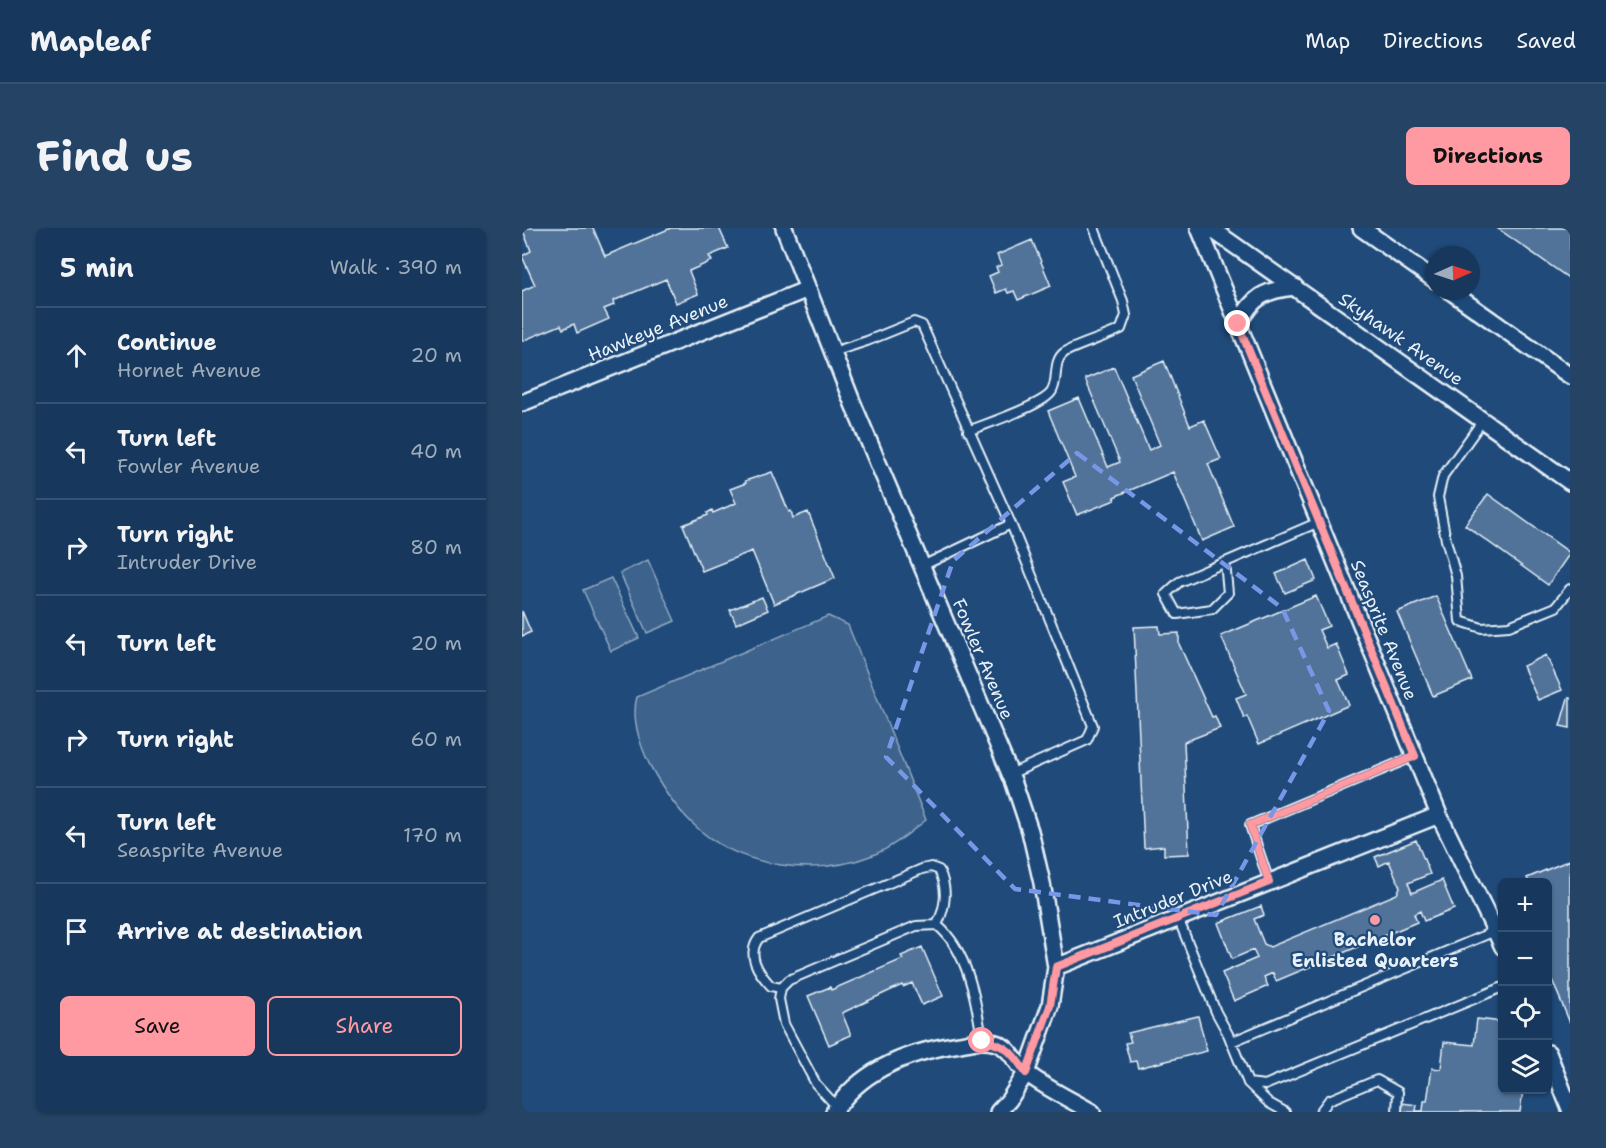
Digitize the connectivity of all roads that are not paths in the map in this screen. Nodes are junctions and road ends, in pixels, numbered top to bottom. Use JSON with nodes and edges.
{"nodes":[{"id":1,"x":784,"y":228,"type":"edge"},
{"id":2,"x":1094,"y":228,"type":"edge"},
{"id":3,"x":1199,"y":228,"type":"edge"},
{"id":4,"x":1210,"y":228,"type":"edge"},
{"id":5,"x":1361,"y":228,"type":"edge"},
{"id":6,"x":1426,"y":274,"type":"edge"},
{"id":7,"x":1295,"y":287,"type":"junction"},
{"id":8,"x":808,"y":289,"type":"junction"},
{"id":9,"x":1463,"y":300,"type":"edge"},
{"id":10,"x":1238,"y":324,"type":"junction"},
{"id":11,"x":832,"y":352,"type":"junction"},
{"id":12,"x":1570,"y":376,"type":"edge"},
{"id":13,"x":522,"y":403,"type":"edge"},
{"id":14,"x":1483,"y":420,"type":"junction"},
{"id":15,"x":969,"y":431,"type":"junction"},
{"id":16,"x":1570,"y":482,"type":"edge"},
{"id":17,"x":1319,"y":522,"type":"junction"},
{"id":18,"x":1011,"y":524,"type":"junction"},
{"id":19,"x":1225,"y":562,"type":"junction"},
{"id":20,"x":922,"y":566,"type":"junction"},
{"id":21,"x":1570,"y":589,"type":"edge"},
{"id":22,"x":1415,"y":756,"type":"junction"},
{"id":23,"x":1010,"y":774,"type":"junction"},
{"id":24,"x":1439,"y":815,"type":"junction"},
{"id":25,"x":1269,"y":882,"type":"junction"},
{"id":26,"x":1178,"y":918,"type":"junction"},
{"id":27,"x":937,"y":925,"type":"junction"},
{"id":28,"x":1495,"y":931,"type":"junction"},
{"id":29,"x":1498,"y":937,"type":"edge"},
{"id":30,"x":1056,"y":967,"type":"junction"},
{"id":31,"x":781,"y":988,"type":"junction"},
{"id":32,"x":1498,"y":989,"type":"edge"},
{"id":33,"x":982,"y":1041,"type":"junction"},
{"id":34,"x":1231,"y":1042,"type":"junction"},
{"id":35,"x":1552,"y":1063,"type":"edge"},
{"id":36,"x":1026,"y":1073,"type":"junction"},
{"id":37,"x":1248,"y":1083,"type":"junction"},
{"id":38,"x":1570,"y":1109,"type":"edge"},
{"id":39,"x":835,"y":1110,"type":"edge"},
{"id":40,"x":998,"y":1112,"type":"edge"},
{"id":41,"x":1092,"y":1112,"type":"edge"},
{"id":42,"x":1285,"y":1112,"type":"edge"},
{"id":43,"x":1320,"y":1112,"type":"edge"},
{"id":44,"x":1397,"y":1112,"type":"edge"}],
"edges":[{"from":1,"to":8,"type":"street","name":"Fowler Avenue"},
{"from":2,"to":15,"type":"lane"},
{"from":3,"to":10,"type":"street","name":"Seasprite Avenue"},
{"from":4,"to":7,"type":"street","name":"Skyhawk Avenue"},
{"from":5,"to":6,"type":"street"},
{"from":7,"to":10,"type":"street"},
{"from":7,"to":14,"type":"street","name":"Skyhawk Avenue"},
{"from":8,"to":11,"type":"street","name":"Fowler Avenue"},
{"from":8,"to":13,"type":"street","name":"Hawkeye Avenue"},
{"from":9,"to":12,"type":"street"},
{"from":10,"to":17,"type":"street","name":"Seasprite Avenue"},
{"from":11,"to":15,"type":"lane"},
{"from":11,"to":20,"type":"street","name":"Fowler Avenue"},
{"from":14,"to":16,"type":"street","name":"Skyhawk Avenue"},
{"from":14,"to":21,"type":"lane"},
{"from":15,"to":18,"type":"lane"},
{"from":17,"to":19,"type":"lane"},
{"from":17,"to":22,"type":"street","name":"Seasprite Avenue"},
{"from":18,"to":20,"type":"lane"},
{"from":18,"to":23,"type":"lane"},
{"from":19,"to":19,"type":"lane"},
{"from":20,"to":23,"type":"street","name":"Fowler Avenue"},
{"from":22,"to":24,"type":"street","name":"Seasprite Avenue"},
{"from":22,"to":25,"type":"lane"},
{"from":23,"to":30,"type":"street","name":"Fowler Avenue"},
{"from":24,"to":25,"type":"street","name":"Intruder Drive"},
{"from":24,"to":28,"type":"street","name":"Seasprite Avenue"},
{"from":25,"to":26,"type":"street","name":"Intruder Drive"},
{"from":26,"to":30,"type":"street","name":"Intruder Drive"},
{"from":26,"to":34,"type":"lane"},
{"from":27,"to":31,"type":"lane"},
{"from":27,"to":31,"type":"lane"},
{"from":27,"to":33,"type":"lane"},
{"from":28,"to":29,"type":"street","name":"Seasprite Avenue"},
{"from":28,"to":34,"type":"lane"},
{"from":30,"to":36,"type":"street","name":"Fowler Avenue"},
{"from":31,"to":39,"type":"lane"},
{"from":32,"to":37,"type":"lane"},
{"from":33,"to":36,"type":"street"},
{"from":33,"to":39,"type":"street"},
{"from":34,"to":37,"type":"lane"},
{"from":35,"to":38,"type":"street"},
{"from":36,"to":40,"type":"street","name":"Fowler Avenue"},
{"from":36,"to":41,"type":"street"},
{"from":37,"to":42,"type":"lane"},
{"from":43,"to":44,"type":"lane"}]}
